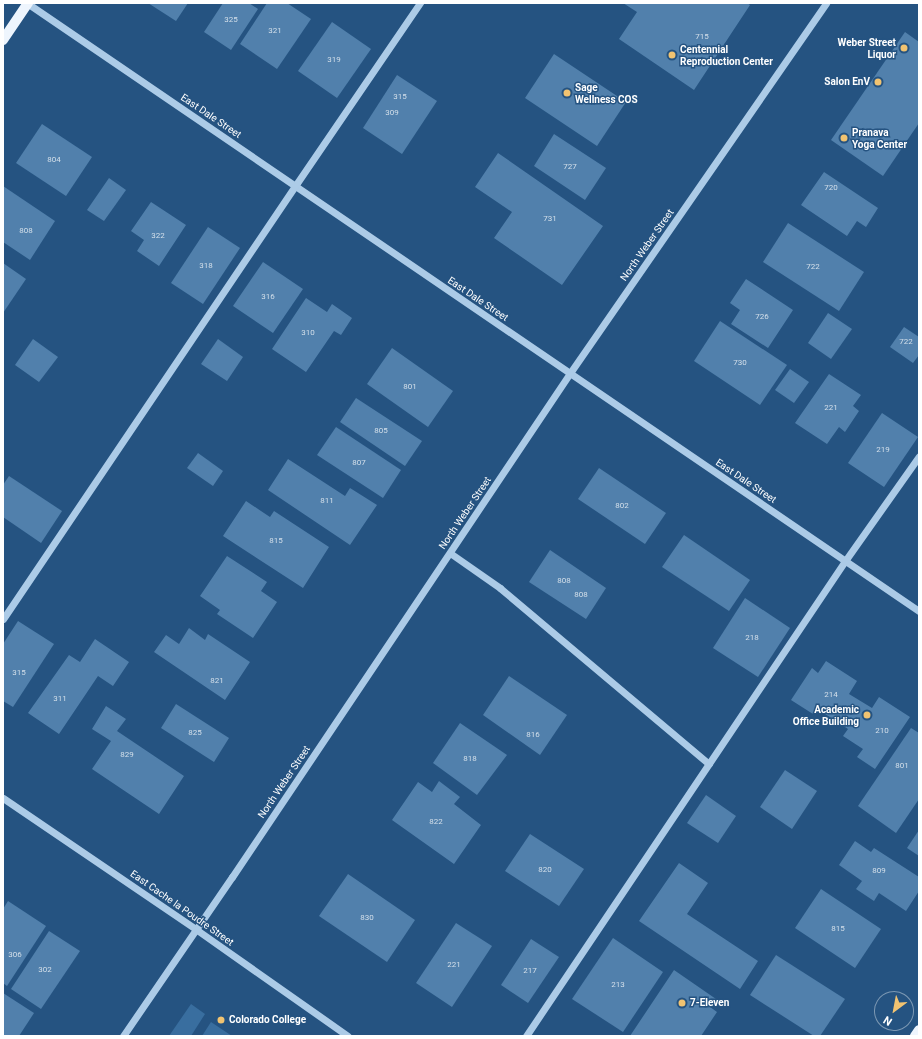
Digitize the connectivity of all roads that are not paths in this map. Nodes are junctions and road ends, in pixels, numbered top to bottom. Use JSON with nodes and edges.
{"nodes":[{"id":1,"x":27,"y":3,"type":"edge"},
{"id":2,"x":420,"y":3,"type":"edge"},
{"id":3,"x":826,"y":3,"type":"edge"},
{"id":4,"x":3,"y":40,"type":"edge"},
{"id":5,"x":295,"y":186,"type":"junction"},
{"id":6,"x":570,"y":373,"type":"junction"},
{"id":7,"x":919,"y":456,"type":"edge"},
{"id":8,"x":450,"y":552,"type":"junction"},
{"id":9,"x":846,"y":561,"type":"junction"},
{"id":10,"x":919,"y":611,"type":"edge"},
{"id":11,"x":3,"y":619,"type":"edge"},
{"id":12,"x":709,"y":764,"type":"junction"},
{"id":13,"x":3,"y":798,"type":"edge"},
{"id":14,"x":197,"y":930,"type":"junction"},
{"id":15,"x":919,"y":1030,"type":"edge"},
{"id":16,"x":123,"y":1036,"type":"edge"},
{"id":17,"x":348,"y":1036,"type":"edge"},
{"id":18,"x":526,"y":1036,"type":"edge"},
{"id":19,"x":915,"y":1036,"type":"edge"}],
"edges":[{"from":1,"to":4,"type":"main road"},
{"from":1,"to":5,"type":"street","name":"East Dale Street"},
{"from":2,"to":5,"type":"street"},
{"from":3,"to":6,"type":"street","name":"North Weber Street"},
{"from":5,"to":6,"type":"street","name":"East Dale Street"},
{"from":5,"to":11,"type":"street"},
{"from":6,"to":8,"type":"street","name":"North Weber Street"},
{"from":6,"to":9,"type":"street","name":"East Dale Street"},
{"from":7,"to":9,"type":"street"},
{"from":8,"to":12,"type":"street"},
{"from":8,"to":14,"type":"street","name":"North Weber Street"},
{"from":9,"to":10,"type":"street","name":"East Dale Street"},
{"from":9,"to":12,"type":"street"},
{"from":12,"to":18,"type":"street"},
{"from":13,"to":14,"type":"street","name":"East Cache la Poudre Street"},
{"from":14,"to":16,"type":"street","name":"North Weber Street"},
{"from":14,"to":17,"type":"street","name":"East Cache la Poudre Street"},
{"from":15,"to":19,"type":"main road"}]}
